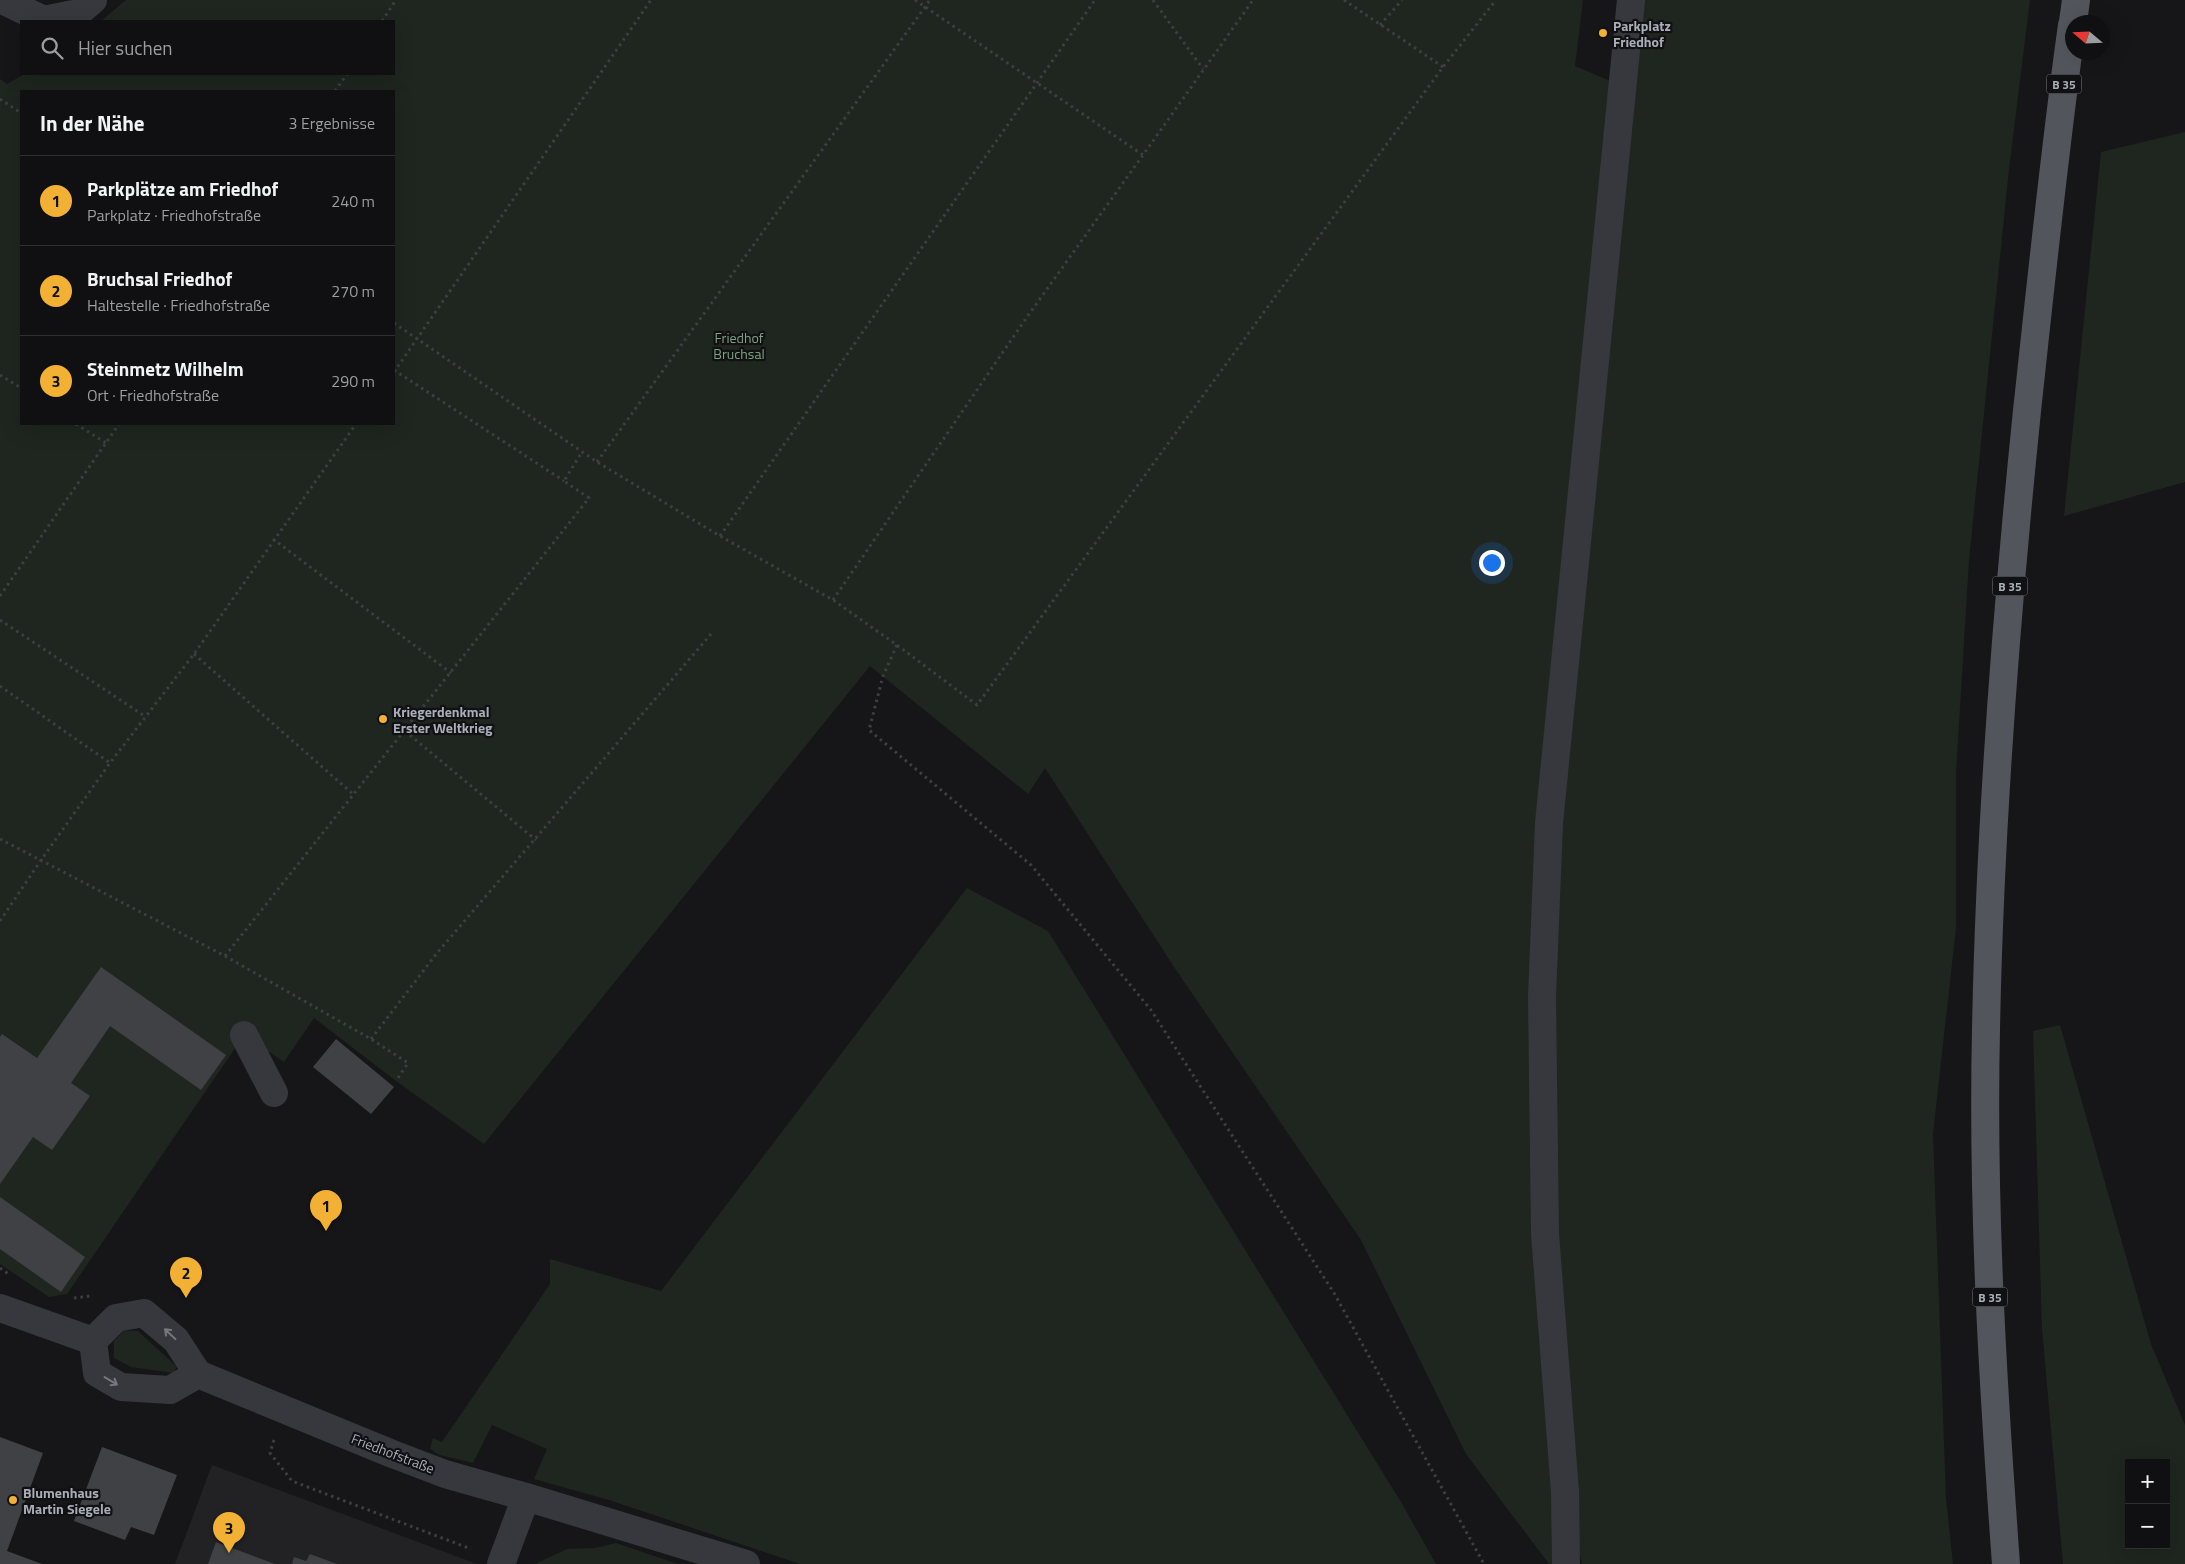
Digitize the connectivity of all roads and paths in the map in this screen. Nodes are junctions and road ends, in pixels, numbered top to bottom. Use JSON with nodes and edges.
{"nodes":[{"id":1,"x":2,"y":0,"type":"edge"},
{"id":2,"x":93,"y":0,"type":"edge"},
{"id":3,"x":396,"y":0,"type":"edge"},
{"id":4,"x":651,"y":0,"type":"edge"},
{"id":5,"x":915,"y":0,"type":"edge"},
{"id":6,"x":930,"y":0,"type":"edge"},
{"id":7,"x":1095,"y":0,"type":"edge"},
{"id":8,"x":1153,"y":0,"type":"edge"},
{"id":9,"x":1253,"y":0,"type":"edge"},
{"id":10,"x":1344,"y":0,"type":"edge"},
{"id":11,"x":1402,"y":0,"type":"edge"},
{"id":12,"x":1496,"y":0,"type":"edge"},
{"id":13,"x":1631,"y":0,"type":"edge"},
{"id":14,"x":2076,"y":0,"type":"edge"},
{"id":15,"x":925,"y":7,"type":"junction"},
{"id":16,"x":2074,"y":15,"type":"edge"},
{"id":17,"x":383,"y":20,"type":"edge"},
{"id":18,"x":1380,"y":24,"type":"junction"},
{"id":19,"x":2068,"y":60,"type":"edge"},
{"id":20,"x":1443,"y":68,"type":"junction"},
{"id":21,"x":1203,"y":69,"type":"junction"},
{"id":22,"x":346,"y":75,"type":"edge"},
{"id":23,"x":1036,"y":82,"type":"junction"},
{"id":24,"x":336,"y":90,"type":"edge"},
{"id":25,"x":0,"y":99,"type":"edge"},
{"id":26,"x":20,"y":112,"type":"edge"},
{"id":27,"x":1143,"y":155,"type":"junction"},
{"id":28,"x":395,"y":324,"type":"edge"},
{"id":29,"x":417,"y":339,"type":"junction"},
{"id":30,"x":395,"y":370,"type":"edge"},
{"id":31,"x":395,"y":372,"type":"edge"},
{"id":32,"x":0,"y":375,"type":"edge"},
{"id":33,"x":20,"y":387,"type":"edge"},
{"id":34,"x":78,"y":425,"type":"edge"},
{"id":35,"x":118,"y":425,"type":"edge"},
{"id":36,"x":355,"y":425,"type":"edge"},
{"id":37,"x":106,"y":443,"type":"junction"},
{"id":38,"x":582,"y":452,"type":"junction"},
{"id":39,"x":597,"y":462,"type":"junction"},
{"id":40,"x":564,"y":481,"type":"junction"},
{"id":41,"x":720,"y":536,"type":"junction"},
{"id":42,"x":274,"y":539,"type":"junction"},
{"id":43,"x":0,"y":596,"type":"edge"},
{"id":44,"x":833,"y":600,"type":"junction"},
{"id":45,"x":0,"y":620,"type":"edge"},
{"id":46,"x":711,"y":634,"type":"dead end"},
{"id":47,"x":897,"y":645,"type":"junction"},
{"id":48,"x":194,"y":654,"type":"junction"},
{"id":49,"x":451,"y":673,"type":"junction"},
{"id":50,"x":0,"y":686,"type":"edge"},
{"id":51,"x":146,"y":717,"type":"junction"},
{"id":52,"x":405,"y":731,"type":"junction"},
{"id":53,"x":110,"y":763,"type":"junction"},
{"id":54,"x":354,"y":795,"type":"junction"},
{"id":55,"x":0,"y":839,"type":"edge"},
{"id":56,"x":536,"y":840,"type":"junction"},
{"id":57,"x":41,"y":860,"type":"junction"},
{"id":58,"x":0,"y":921,"type":"edge"},
{"id":59,"x":225,"y":956,"type":"junction"},
{"id":60,"x":244,"y":1035,"type":"dead end"},
{"id":61,"x":371,"y":1039,"type":"junction"},
{"id":62,"x":396,"y":1081,"type":"dead end"},
{"id":63,"x":274,"y":1093,"type":"dead end"},
{"id":64,"x":0,"y":1268,"type":"edge"},
{"id":65,"x":16,"y":1279,"type":"dead end"},
{"id":66,"x":96,"y":1295,"type":"dead end"},
{"id":67,"x":71,"y":1298,"type":"dead end"},
{"id":68,"x":0,"y":1308,"type":"edge"},
{"id":69,"x":93,"y":1340,"type":"junction"},
{"id":70,"x":198,"y":1374,"type":"junction"},
{"id":71,"x":283,"y":1409,"type":"junction"},
{"id":72,"x":526,"y":1497,"type":"junction"},
{"id":73,"x":501,"y":1562,"type":"edge"},
{"id":74,"x":746,"y":1564,"type":"edge"},
{"id":75,"x":1484,"y":1564,"type":"edge"},
{"id":76,"x":1566,"y":1564,"type":"edge"},
{"id":77,"x":2006,"y":1564,"type":"edge"}],
"edges":[{"from":1,"to":2,"type":"street"},
{"from":3,"to":17,"type":"path"},
{"from":4,"to":29,"type":"path"},
{"from":5,"to":15,"type":"path"},
{"from":6,"to":15,"type":"path"},
{"from":7,"to":23,"type":"path"},
{"from":8,"to":21,"type":"path"},
{"from":9,"to":21,"type":"path"},
{"from":10,"to":18,"type":"path"},
{"from":11,"to":18,"type":"path"},
{"from":12,"to":20,"type":"path"},
{"from":13,"to":76,"type":"street"},
{"from":14,"to":16,"type":"main road","number":"B 35"},
{"from":15,"to":23,"type":"path"},
{"from":15,"to":39,"type":"path"},
{"from":18,"to":20,"type":"path"},
{"from":19,"to":77,"type":"main road","number":"B 35"},
{"from":20,"to":47,"type":"path"},
{"from":21,"to":27,"type":"path"},
{"from":22,"to":24,"type":"path"},
{"from":23,"to":27,"type":"path"},
{"from":23,"to":41,"type":"path"},
{"from":25,"to":26,"type":"path"},
{"from":27,"to":44,"type":"path"},
{"from":28,"to":29,"type":"path"},
{"from":29,"to":30,"type":"path"},
{"from":29,"to":38,"type":"path"},
{"from":31,"to":40,"type":"path"},
{"from":32,"to":33,"type":"path"},
{"from":34,"to":37,"type":"path"},
{"from":35,"to":37,"type":"path"},
{"from":36,"to":42,"type":"path"},
{"from":37,"to":43,"type":"path"},
{"from":38,"to":39,"type":"path"},
{"from":38,"to":40,"type":"path"},
{"from":39,"to":41,"type":"path"},
{"from":40,"to":49,"type":"path"},
{"from":41,"to":44,"type":"path"},
{"from":42,"to":48,"type":"path"},
{"from":42,"to":49,"type":"path"},
{"from":44,"to":47,"type":"path"},
{"from":45,"to":51,"type":"path"},
{"from":46,"to":56,"type":"path"},
{"from":47,"to":75,"type":"path"},
{"from":48,"to":51,"type":"path"},
{"from":48,"to":54,"type":"path"},
{"from":49,"to":52,"type":"path"},
{"from":50,"to":53,"type":"path"},
{"from":51,"to":53,"type":"path"},
{"from":52,"to":54,"type":"path"},
{"from":52,"to":56,"type":"path"},
{"from":53,"to":57,"type":"path"},
{"from":54,"to":59,"type":"path"},
{"from":55,"to":57,"type":"path"},
{"from":56,"to":61,"type":"path"},
{"from":57,"to":58,"type":"path"},
{"from":57,"to":59,"type":"path"},
{"from":59,"to":61,"type":"path"},
{"from":60,"to":63,"type":"street"},
{"from":61,"to":62,"type":"path"},
{"from":64,"to":65,"type":"path"},
{"from":66,"to":67,"type":"path"},
{"from":68,"to":69,"type":"street"},
{"from":69,"to":70,"type":"street","one_way":true},
{"from":70,"to":69,"type":"street","one_way":true},
{"from":70,"to":71,"type":"street","name":"Friedhofstraße"},
{"from":71,"to":72,"type":"street","name":"Friedhofstraße"},
{"from":71,"to":73,"type":"path"},
{"from":72,"to":73,"type":"street"},
{"from":72,"to":74,"type":"street","name":"Friedhofstraße"}]}
